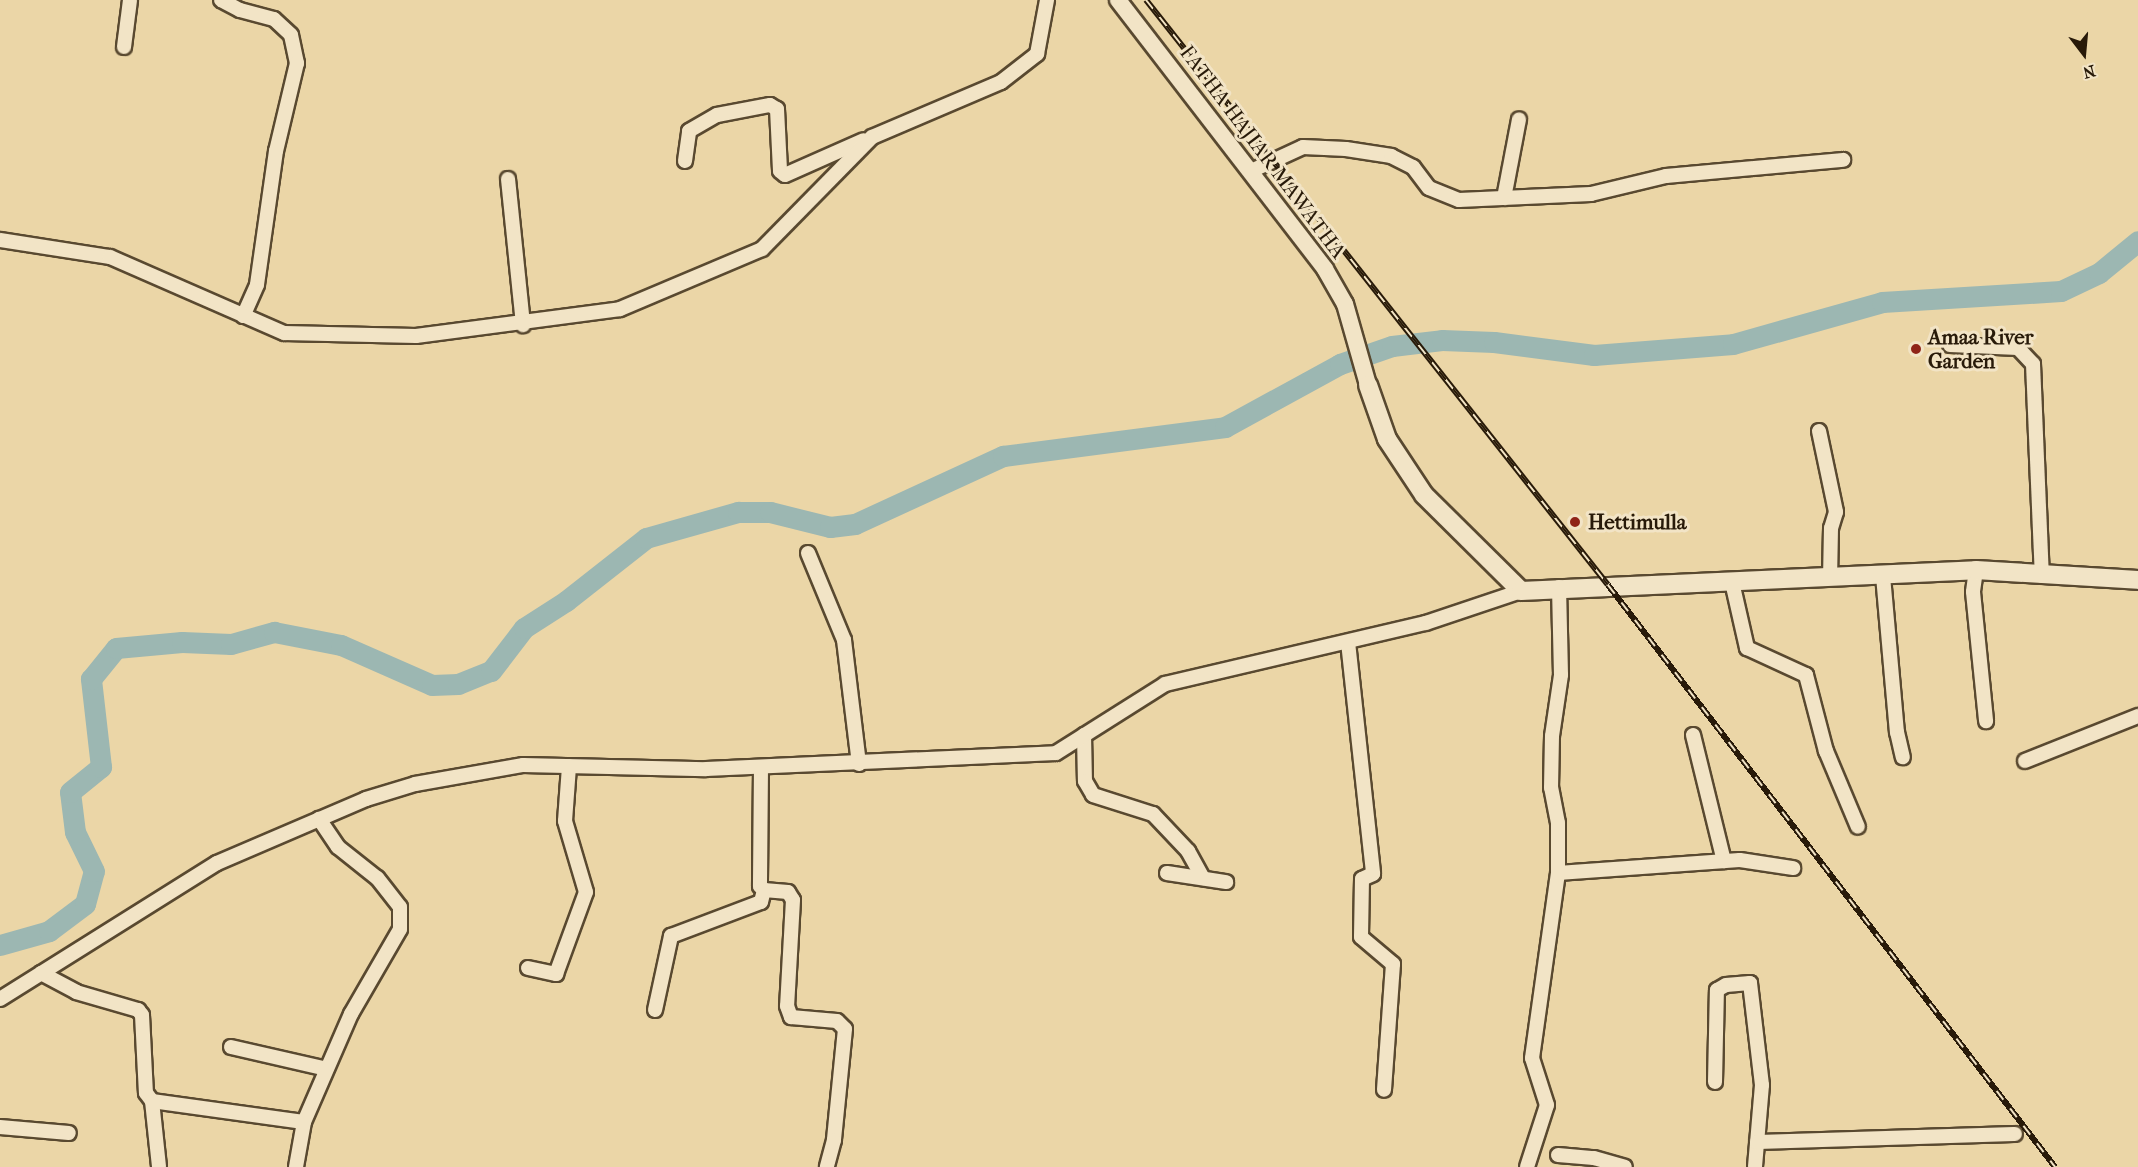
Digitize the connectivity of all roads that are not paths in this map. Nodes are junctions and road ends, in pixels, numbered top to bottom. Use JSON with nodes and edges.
{"nodes":[{"id":1,"x":130,"y":0,"type":"edge"},
{"id":2,"x":221,"y":0,"type":"edge"},
{"id":3,"x":1047,"y":0,"type":"edge"},
{"id":4,"x":1118,"y":0,"type":"edge"},
{"id":5,"x":124,"y":46,"type":"dead end"},
{"id":6,"x":1519,"y":119,"type":"dead end"},
{"id":7,"x":872,"y":137,"type":"junction"},
{"id":8,"x":1844,"y":160,"type":"dead end"},
{"id":9,"x":685,"y":161,"type":"dead end"},
{"id":10,"x":1251,"y":171,"type":"junction"},
{"id":11,"x":508,"y":179,"type":"dead end"},
{"id":12,"x":1504,"y":198,"type":"junction"},
{"id":13,"x":0,"y":240,"type":"edge"},
{"id":14,"x":243,"y":316,"type":"junction"},
{"id":15,"x":523,"y":325,"type":"junction"},
{"id":16,"x":1950,"y":345,"type":"dead end"},
{"id":17,"x":1368,"y":385,"type":"joint"},
{"id":18,"x":1819,"y":431,"type":"dead end"},
{"id":19,"x":808,"y":553,"type":"dead end"},
{"id":20,"x":1976,"y":570,"type":"junction"},
{"id":21,"x":1883,"y":576,"type":"junction"},
{"id":22,"x":2042,"y":576,"type":"junction"},
{"id":23,"x":1830,"y":578,"type":"junction"},
{"id":24,"x":2138,"y":580,"type":"edge"},
{"id":25,"x":1732,"y":582,"type":"junction"},
{"id":26,"x":1558,"y":587,"type":"junction"},
{"id":27,"x":1521,"y":591,"type":"junction"},
{"id":28,"x":1348,"y":642,"type":"junction"},
{"id":29,"x":2138,"y":716,"type":"edge"},
{"id":30,"x":1986,"y":721,"type":"dead end"},
{"id":31,"x":1084,"y":735,"type":"junction"},
{"id":32,"x":1693,"y":735,"type":"dead end"},
{"id":33,"x":1903,"y":757,"type":"dead end"},
{"id":34,"x":2025,"y":761,"type":"dead end"},
{"id":35,"x":859,"y":764,"type":"junction"},
{"id":36,"x":569,"y":766,"type":"junction"},
{"id":37,"x":761,"y":767,"type":"junction"},
{"id":38,"x":319,"y":819,"type":"junction"},
{"id":39,"x":1858,"y":827,"type":"dead end"},
{"id":40,"x":1724,"y":861,"type":"junction"},
{"id":41,"x":1793,"y":868,"type":"dead end"},
{"id":42,"x":1167,"y":873,"type":"dead end"},
{"id":43,"x":1558,"y":873,"type":"junction"},
{"id":44,"x":1203,"y":878,"type":"junction"},
{"id":45,"x":1226,"y":882,"type":"dead end"},
{"id":46,"x":764,"y":890,"type":"junction"},
{"id":47,"x":528,"y":968,"type":"dead end"},
{"id":48,"x":41,"y":973,"type":"junction"},
{"id":49,"x":0,"y":999,"type":"edge"},
{"id":50,"x":655,"y":1010,"type":"dead end"},
{"id":51,"x":231,"y":1047,"type":"dead end"},
{"id":52,"x":327,"y":1069,"type":"junction"},
{"id":53,"x":1715,"y":1082,"type":"dead end"},
{"id":54,"x":1384,"y":1090,"type":"dead end"},
{"id":55,"x":152,"y":1101,"type":"junction"},
{"id":56,"x":304,"y":1122,"type":"junction"},
{"id":57,"x":0,"y":1127,"type":"edge"},
{"id":58,"x":69,"y":1133,"type":"dead end"},
{"id":59,"x":2015,"y":1134,"type":"dead end"},
{"id":60,"x":1757,"y":1142,"type":"junction"},
{"id":61,"x":1558,"y":1155,"type":"dead end"},
{"id":62,"x":159,"y":1167,"type":"edge"},
{"id":63,"x":296,"y":1167,"type":"edge"},
{"id":64,"x":827,"y":1167,"type":"edge"},
{"id":65,"x":1527,"y":1167,"type":"edge"},
{"id":66,"x":1625,"y":1167,"type":"edge"},
{"id":67,"x":1755,"y":1167,"type":"edge"}],
"edges":[{"from":1,"to":5,"type":"street"},
{"from":2,"to":14,"type":"street"},
{"from":3,"to":7,"type":"street"},
{"from":4,"to":10,"type":"street","name":"FATHA HAJIAR MAWATHA"},
{"from":6,"to":12,"type":"street"},
{"from":7,"to":9,"type":"street"},
{"from":7,"to":15,"type":"street"},
{"from":8,"to":12,"type":"street"},
{"from":10,"to":12,"type":"street"},
{"from":10,"to":17,"type":"street","name":"FATHA HAJIAR MAWATHA"},
{"from":11,"to":15,"type":"street"},
{"from":13,"to":14,"type":"street"},
{"from":14,"to":15,"type":"street"},
{"from":16,"to":22,"type":"street"},
{"from":17,"to":27,"type":"main road"},
{"from":18,"to":23,"type":"street"},
{"from":19,"to":35,"type":"street"},
{"from":20,"to":21,"type":"main road"},
{"from":20,"to":22,"type":"main road"},
{"from":20,"to":30,"type":"street"},
{"from":21,"to":23,"type":"main road"},
{"from":21,"to":33,"type":"street"},
{"from":22,"to":24,"type":"main road"},
{"from":23,"to":25,"type":"main road"},
{"from":25,"to":26,"type":"main road"},
{"from":25,"to":39,"type":"street"},
{"from":26,"to":27,"type":"main road"},
{"from":26,"to":43,"type":"street"},
{"from":27,"to":28,"type":"street"},
{"from":28,"to":31,"type":"street"},
{"from":28,"to":54,"type":"street"},
{"from":29,"to":34,"type":"street"},
{"from":31,"to":35,"type":"street"},
{"from":31,"to":44,"type":"street"},
{"from":32,"to":40,"type":"street"},
{"from":35,"to":37,"type":"street"},
{"from":36,"to":37,"type":"street"},
{"from":36,"to":38,"type":"street"},
{"from":36,"to":47,"type":"street"},
{"from":37,"to":46,"type":"street"},
{"from":38,"to":48,"type":"street"},
{"from":38,"to":52,"type":"street"},
{"from":40,"to":41,"type":"street"},
{"from":40,"to":43,"type":"street"},
{"from":42,"to":44,"type":"street"},
{"from":43,"to":65,"type":"street"},
{"from":44,"to":45,"type":"street"},
{"from":46,"to":50,"type":"street"},
{"from":46,"to":64,"type":"street"},
{"from":48,"to":49,"type":"street"},
{"from":48,"to":55,"type":"street"},
{"from":51,"to":52,"type":"street"},
{"from":52,"to":56,"type":"street"},
{"from":53,"to":60,"type":"street"},
{"from":55,"to":56,"type":"street"},
{"from":55,"to":62,"type":"street"},
{"from":56,"to":63,"type":"street"},
{"from":57,"to":58,"type":"street"},
{"from":59,"to":60,"type":"street"},
{"from":60,"to":67,"type":"street"},
{"from":61,"to":66,"type":"street"}]}
